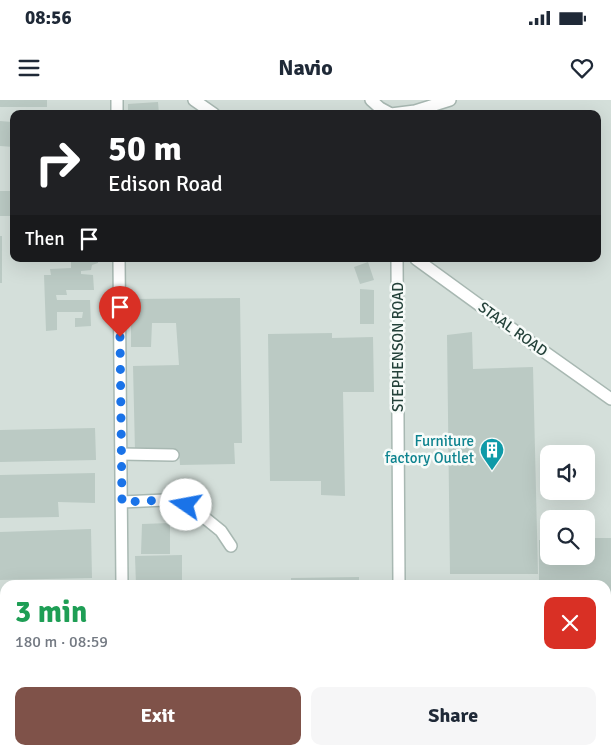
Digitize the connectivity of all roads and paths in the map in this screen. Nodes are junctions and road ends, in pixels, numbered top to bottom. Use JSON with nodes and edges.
{"nodes":[{"id":1,"x":194,"y":100,"type":"edge"},
{"id":2,"x":371,"y":100,"type":"edge"},
{"id":3,"x":450,"y":100,"type":"edge"},
{"id":4,"x":208,"y":110,"type":"edge"},
{"id":5,"x":384,"y":110,"type":"edge"},
{"id":6,"x":415,"y":110,"type":"edge"},
{"id":7,"x":119,"y":262,"type":"edge"},
{"id":8,"x":397,"y":262,"type":"edge"},
{"id":9,"x":420,"y":262,"type":"edge"},
{"id":10,"x":611,"y":398,"type":"edge"},
{"id":11,"x":121,"y":454,"type":"junction"},
{"id":12,"x":174,"y":455,"type":"dead end"},
{"id":13,"x":122,"y":502,"type":"junction"},
{"id":14,"x":231,"y":546,"type":"dead end"},
{"id":15,"x":122,"y":580,"type":"edge"},
{"id":16,"x":399,"y":580,"type":"edge"}],
"edges":[{"from":1,"to":4,"type":"street"},
{"from":2,"to":5,"type":"street"},
{"from":3,"to":6,"type":"street"},
{"from":7,"to":11,"type":"street"},
{"from":8,"to":16,"type":"street","name":"STEPHENSON ROAD"},
{"from":9,"to":10,"type":"street","name":"STAAL ROAD"},
{"from":11,"to":12,"type":"street"},
{"from":11,"to":13,"type":"street"},
{"from":13,"to":14,"type":"street"},
{"from":13,"to":15,"type":"street"}]}
